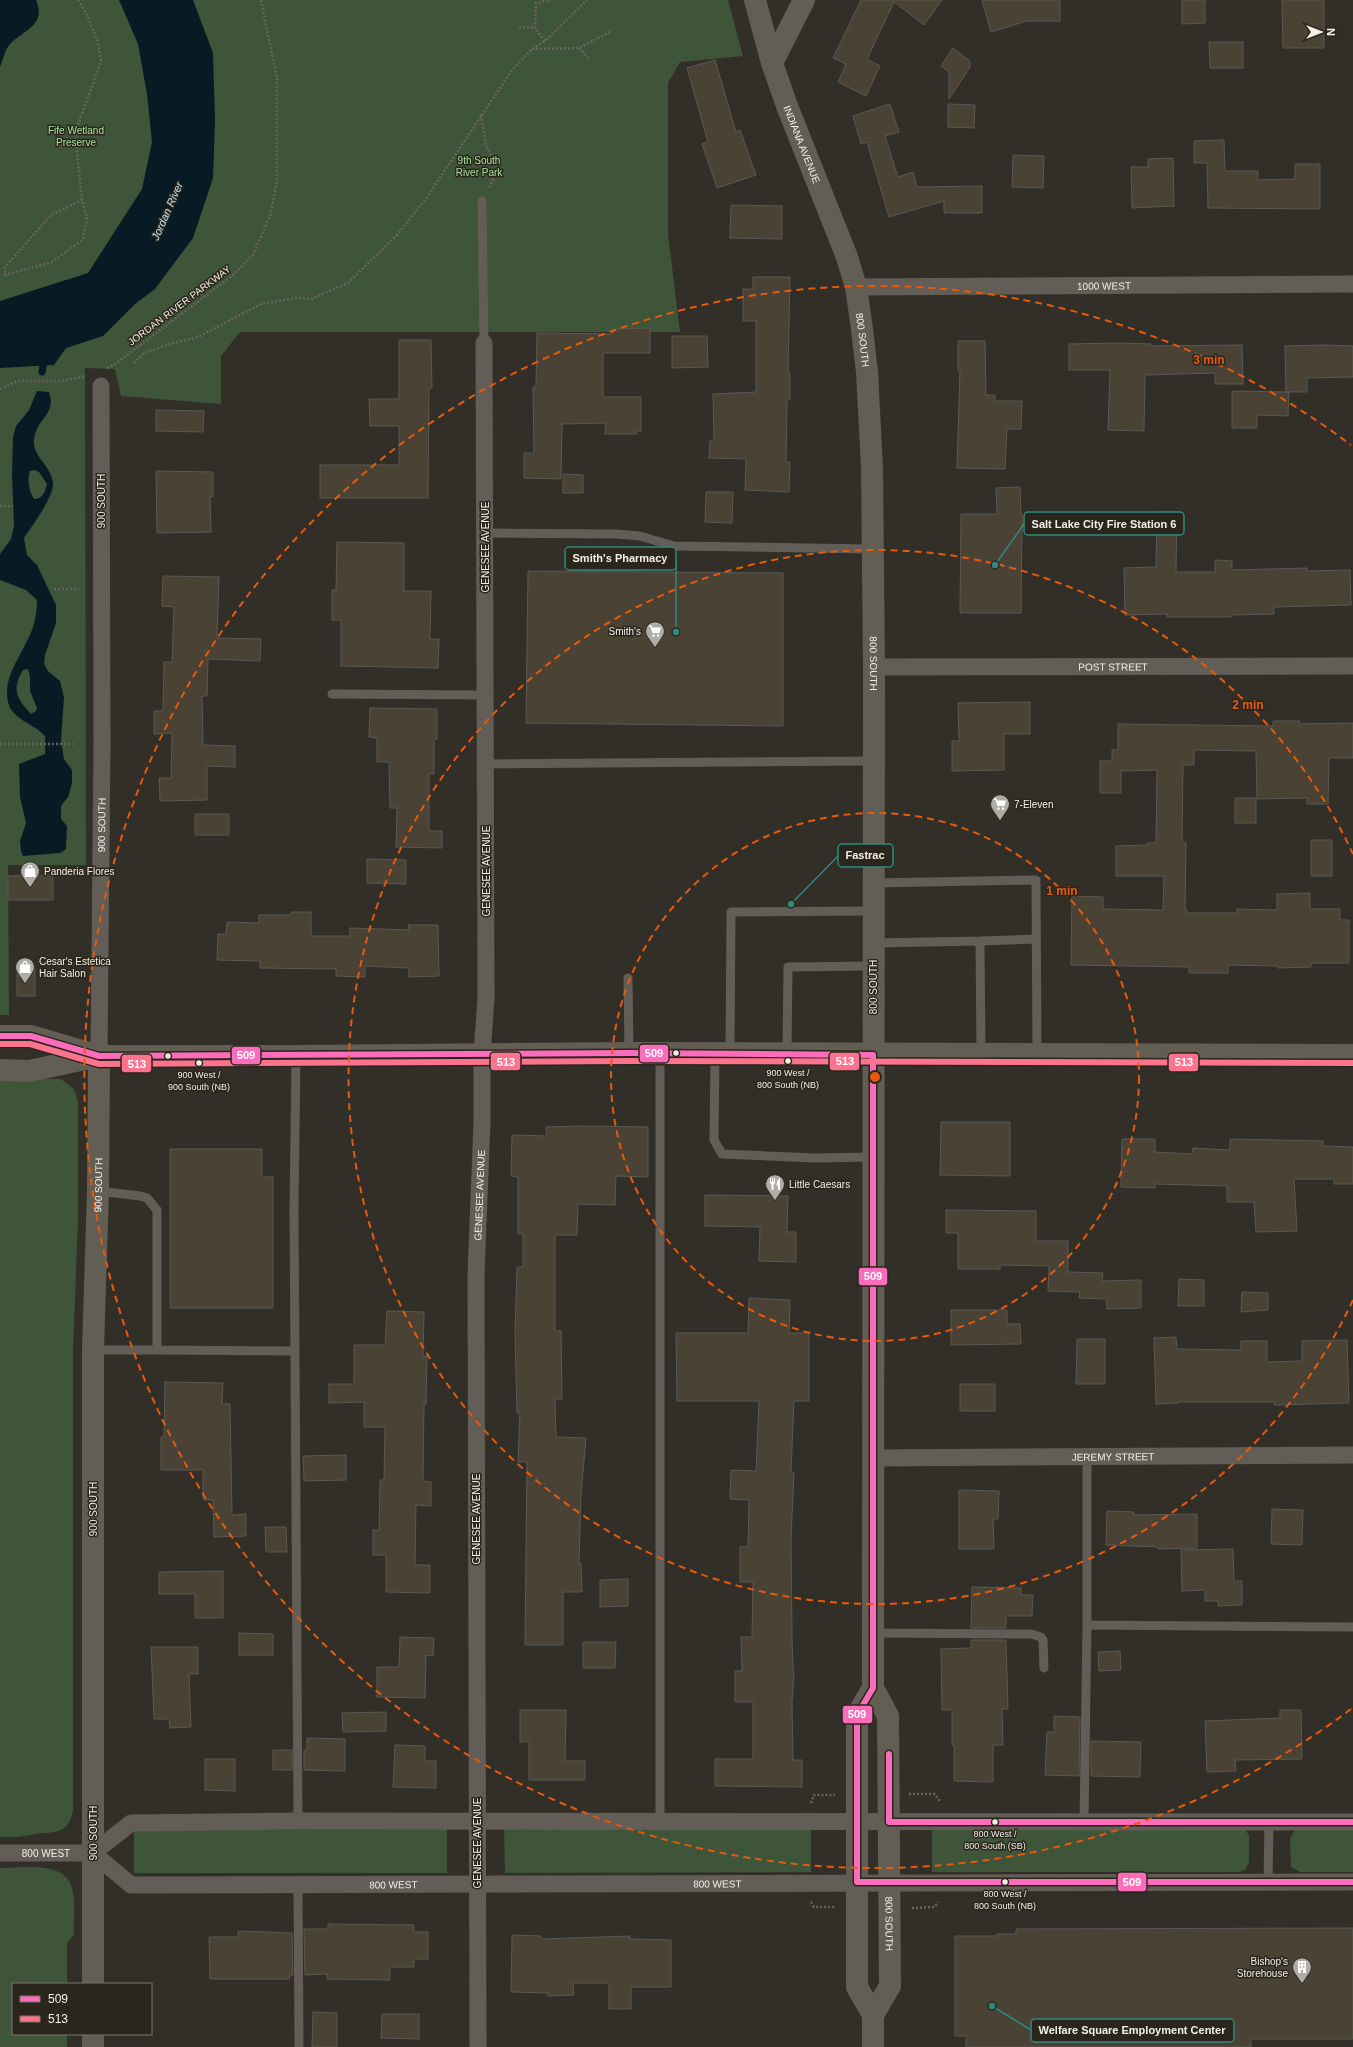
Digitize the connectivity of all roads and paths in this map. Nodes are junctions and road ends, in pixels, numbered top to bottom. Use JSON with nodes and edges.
{"nodes":[{"id":1,"x":78,"y":0,"type":"edge"},
{"id":2,"x":261,"y":0,"type":"edge"},
{"id":3,"x":551,"y":0,"type":"edge"},
{"id":4,"x":587,"y":0,"type":"edge"},
{"id":5,"x":755,"y":0,"type":"edge"},
{"id":6,"x":804,"y":0,"type":"edge"},
{"id":7,"x":535,"y":1,"type":"edge"},
{"id":8,"x":519,"y":27,"type":"dead end"},
{"id":9,"x":535,"y":28,"type":"junction"},
{"id":10,"x":612,"y":30,"type":"dead end"},
{"id":11,"x":545,"y":41,"type":"junction"},
{"id":12,"x":579,"y":48,"type":"junction"},
{"id":13,"x":532,"y":49,"type":"junction"},
{"id":14,"x":589,"y":59,"type":"dead end"},
{"id":15,"x":772,"y":63,"type":"junction"},
{"id":16,"x":481,"y":115,"type":"junction"},
{"id":17,"x":82,"y":200,"type":"junction"},
{"id":18,"x":482,"y":201,"type":"joint"},
{"id":19,"x":1353,"y":284,"type":"edge"},
{"id":20,"x":856,"y":287,"type":"junction"},
{"id":21,"x":484,"y":343,"type":"joint"},
{"id":22,"x":134,"y":364,"type":"dead end"},
{"id":23,"x":88,"y":375,"type":"dead end"},
{"id":24,"x":101,"y":378,"type":"joint"},
{"id":25,"x":0,"y":388,"type":"edge"},
{"id":26,"x":0,"y":506,"type":"edge"},
{"id":27,"x":14,"y":506,"type":"dead end"},
{"id":28,"x":485,"y":533,"type":"junction"},
{"id":29,"x":873,"y":549,"type":"junction"},
{"id":30,"x":54,"y":589,"type":"dead end"},
{"id":31,"x":79,"y":589,"type":"dead end"},
{"id":32,"x":1353,"y":666,"type":"edge"},
{"id":33,"x":874,"y":668,"type":"junction"},
{"id":34,"x":332,"y":694,"type":"dead end"},
{"id":35,"x":485,"y":695,"type":"junction"},
{"id":36,"x":0,"y":744,"type":"edge"},
{"id":37,"x":73,"y":744,"type":"dead end"},
{"id":38,"x":873,"y":761,"type":"junction"},
{"id":39,"x":486,"y":764,"type":"junction"},
{"id":40,"x":873,"y":883,"type":"junction"},
{"id":41,"x":873,"y":910,"type":"junction"},
{"id":42,"x":1036,"y":940,"type":"junction"},
{"id":43,"x":980,"y":941,"type":"junction"},
{"id":44,"x":873,"y":943,"type":"junction"},
{"id":45,"x":873,"y":966,"type":"junction"},
{"id":46,"x":628,"y":978,"type":"dead end"},
{"id":47,"x":0,"y":1036,"type":"edge"},
{"id":48,"x":629,"y":1053,"type":"junction"},
{"id":49,"x":660,"y":1053,"type":"junction"},
{"id":50,"x":482,"y":1054,"type":"junction"},
{"id":51,"x":722,"y":1054,"type":"junction"},
{"id":52,"x":787,"y":1054,"type":"junction"},
{"id":53,"x":873,"y":1055,"type":"junction"},
{"id":54,"x":981,"y":1055,"type":"junction"},
{"id":55,"x":1353,"y":1055,"type":"edge"},
{"id":56,"x":100,"y":1056,"type":"junction"},
{"id":57,"x":296,"y":1056,"type":"junction"},
{"id":58,"x":1037,"y":1056,"type":"junction"},
{"id":59,"x":0,"y":1070,"type":"edge"},
{"id":60,"x":873,"y":1158,"type":"junction"},
{"id":61,"x":98,"y":1191,"type":"junction"},
{"id":62,"x":93,"y":1350,"type":"junction"},
{"id":63,"x":157,"y":1350,"type":"junction"},
{"id":64,"x":295,"y":1351,"type":"junction"},
{"id":65,"x":1353,"y":1455,"type":"edge"},
{"id":66,"x":1087,"y":1457,"type":"junction"},
{"id":67,"x":873,"y":1458,"type":"junction"},
{"id":68,"x":1087,"y":1625,"type":"junction"},
{"id":69,"x":1353,"y":1627,"type":"edge"},
{"id":70,"x":873,"y":1633,"type":"junction"},
{"id":71,"x":1044,"y":1668,"type":"dead end"},
{"id":72,"x":873,"y":1688,"type":"junction"},
{"id":73,"x":905,"y":1794,"type":"dead end"},
{"id":74,"x":934,"y":1794,"type":"dead end"},
{"id":75,"x":814,"y":1795,"type":"dead end"},
{"id":76,"x":839,"y":1795,"type":"dead end"},
{"id":77,"x":298,"y":1821,"type":"junction"},
{"id":78,"x":477,"y":1821,"type":"junction"},
{"id":79,"x":660,"y":1821,"type":"junction"},
{"id":80,"x":889,"y":1822,"type":"junction"},
{"id":81,"x":1084,"y":1822,"type":"junction"},
{"id":82,"x":1269,"y":1822,"type":"junction"},
{"id":83,"x":1353,"y":1822,"type":"edge"},
{"id":84,"x":857,"y":1823,"type":"junction"},
{"id":85,"x":0,"y":1853,"type":"edge"},
{"id":86,"x":92,"y":1853,"type":"junction"},
{"id":87,"x":857,"y":1882,"type":"junction"},
{"id":88,"x":890,"y":1882,"type":"junction"},
{"id":89,"x":1268,"y":1882,"type":"junction"},
{"id":90,"x":1353,"y":1882,"type":"edge"},
{"id":91,"x":298,"y":1884,"type":"junction"},
{"id":92,"x":477,"y":1884,"type":"junction"},
{"id":93,"x":814,"y":1907,"type":"dead end"},
{"id":94,"x":832,"y":1907,"type":"dead end"},
{"id":95,"x":934,"y":1907,"type":"dead end"},
{"id":96,"x":914,"y":1908,"type":"dead end"},
{"id":97,"x":93,"y":1983,"type":"edge"},
{"id":98,"x":873,"y":2015,"type":"junction"},
{"id":99,"x":93,"y":2035,"type":"edge"},
{"id":100,"x":93,"y":2047,"type":"edge"},
{"id":101,"x":300,"y":2047,"type":"edge"},
{"id":102,"x":478,"y":2047,"type":"edge"},
{"id":103,"x":873,"y":2047,"type":"edge"}],
"edges":[{"from":1,"to":17,"type":"path"},
{"from":2,"to":24,"type":"path","name":"JORDAN RIVER PARKWAY"},
{"from":3,"to":7,"type":"path"},
{"from":4,"to":11,"type":"path"},
{"from":5,"to":15,"type":"street","name":"INDIANA AVENUE"},
{"from":6,"to":15,"type":"street"},
{"from":7,"to":9,"type":"path"},
{"from":8,"to":9,"type":"path"},
{"from":9,"to":11,"type":"path"},
{"from":10,"to":12,"type":"path"},
{"from":11,"to":13,"type":"path"},
{"from":12,"to":13,"type":"path"},
{"from":12,"to":14,"type":"path"},
{"from":13,"to":16,"type":"path"},
{"from":15,"to":20,"type":"street","name":"INDIANA AVENUE"},
{"from":16,"to":18,"type":"path"},
{"from":16,"to":22,"type":"path"},
{"from":17,"to":17,"type":"path"},
{"from":18,"to":21,"type":"lane"},
{"from":19,"to":20,"type":"street","name":"1000 WEST"},
{"from":20,"to":29,"type":"street","name":"800 SOUTH"},
{"from":21,"to":28,"type":"street","name":"GENESEE AVENUE"},
{"from":23,"to":25,"type":"path"},
{"from":24,"to":56,"type":"street","name":"900 SOUTH"},
{"from":26,"to":27,"type":"path"},
{"from":28,"to":29,"type":"lane"},
{"from":28,"to":35,"type":"street","name":"GENESEE AVENUE"},
{"from":29,"to":33,"type":"street","name":"800 SOUTH"},
{"from":30,"to":31,"type":"path"},
{"from":32,"to":33,"type":"street","name":"POST STREET"},
{"from":33,"to":38,"type":"street","name":"800 SOUTH"},
{"from":34,"to":35,"type":"lane"},
{"from":35,"to":39,"type":"street","name":"GENESEE AVENUE"},
{"from":36,"to":37,"type":"path"},
{"from":38,"to":39,"type":"lane"},
{"from":38,"to":40,"type":"street","name":"800 SOUTH"},
{"from":39,"to":50,"type":"street","name":"GENESEE AVENUE"},
{"from":40,"to":41,"type":"street","name":"800 SOUTH"},
{"from":40,"to":42,"type":"lane"},
{"from":41,"to":44,"type":"street","name":"800 SOUTH"},
{"from":41,"to":51,"type":"lane"},
{"from":42,"to":43,"type":"lane"},
{"from":42,"to":58,"type":"lane"},
{"from":43,"to":44,"type":"lane"},
{"from":43,"to":54,"type":"lane"},
{"from":44,"to":45,"type":"street","name":"800 SOUTH"},
{"from":45,"to":52,"type":"lane"},
{"from":45,"to":53,"type":"street","name":"800 SOUTH"},
{"from":46,"to":48,"type":"lane"},
{"from":47,"to":56,"type":"street"},
{"from":48,"to":49,"type":"street"},
{"from":48,"to":50,"type":"street"},
{"from":49,"to":51,"type":"street"},
{"from":49,"to":79,"type":"lane"},
{"from":50,"to":57,"type":"street"},
{"from":50,"to":78,"type":"street","name":"GENESEE AVENUE"},
{"from":51,"to":52,"type":"street"},
{"from":51,"to":60,"type":"lane"},
{"from":52,"to":53,"type":"street"},
{"from":53,"to":54,"type":"street"},
{"from":53,"to":60,"type":"street","name":"800 SOUTH"},
{"from":54,"to":58,"type":"street"},
{"from":55,"to":58,"type":"street"},
{"from":56,"to":57,"type":"street"},
{"from":56,"to":59,"type":"street"},
{"from":56,"to":61,"type":"street","name":"900 SOUTH"},
{"from":57,"to":64,"type":"lane"},
{"from":60,"to":67,"type":"street","name":"800 SOUTH"},
{"from":61,"to":62,"type":"street","name":"900 SOUTH"},
{"from":61,"to":63,"type":"lane"},
{"from":62,"to":63,"type":"lane"},
{"from":62,"to":86,"type":"street","name":"900 SOUTH"},
{"from":63,"to":64,"type":"lane"},
{"from":64,"to":77,"type":"lane"},
{"from":65,"to":66,"type":"street","name":"JEREMY STREET"},
{"from":66,"to":67,"type":"street","name":"JEREMY STREET"},
{"from":66,"to":68,"type":"lane"},
{"from":67,"to":70,"type":"street","name":"800 SOUTH"},
{"from":68,"to":69,"type":"lane"},
{"from":68,"to":81,"type":"lane"},
{"from":70,"to":71,"type":"lane"},
{"from":70,"to":72,"type":"street","name":"800 SOUTH"},
{"from":72,"to":80,"type":"street","name":"800 SOUTH"},
{"from":72,"to":84,"type":"street"},
{"from":73,"to":74,"type":"path"},
{"from":75,"to":76,"type":"path"},
{"from":77,"to":78,"type":"street"},
{"from":77,"to":86,"type":"street"},
{"from":78,"to":79,"type":"street"},
{"from":78,"to":92,"type":"street","name":"GENESEE AVENUE"},
{"from":79,"to":84,"type":"street"},
{"from":80,"to":81,"type":"street"},
{"from":80,"to":84,"type":"street"},
{"from":80,"to":88,"type":"street","name":"800 SOUTH"},
{"from":81,"to":82,"type":"street"},
{"from":82,"to":83,"type":"street"},
{"from":82,"to":89,"type":"lane"},
{"from":84,"to":87,"type":"street"},
{"from":85,"to":86,"type":"street","name":"800 WEST"},
{"from":86,"to":91,"type":"street","name":"800 WEST"},
{"from":86,"to":97,"type":"street","name":"900 SOUTH"},
{"from":87,"to":88,"type":"street","name":"800 WEST"},
{"from":87,"to":92,"type":"street","name":"800 WEST"},
{"from":87,"to":98,"type":"street"},
{"from":88,"to":89,"type":"street","name":"800 WEST"},
{"from":88,"to":98,"type":"street","name":"800 SOUTH"},
{"from":89,"to":90,"type":"street","name":"800 WEST"},
{"from":91,"to":92,"type":"street","name":"800 WEST"},
{"from":91,"to":101,"type":"lane"},
{"from":92,"to":102,"type":"street","name":"GENESEE AVENUE"},
{"from":93,"to":94,"type":"path"},
{"from":95,"to":96,"type":"path"},
{"from":98,"to":103,"type":"street"},
{"from":99,"to":100,"type":"street"}]}
